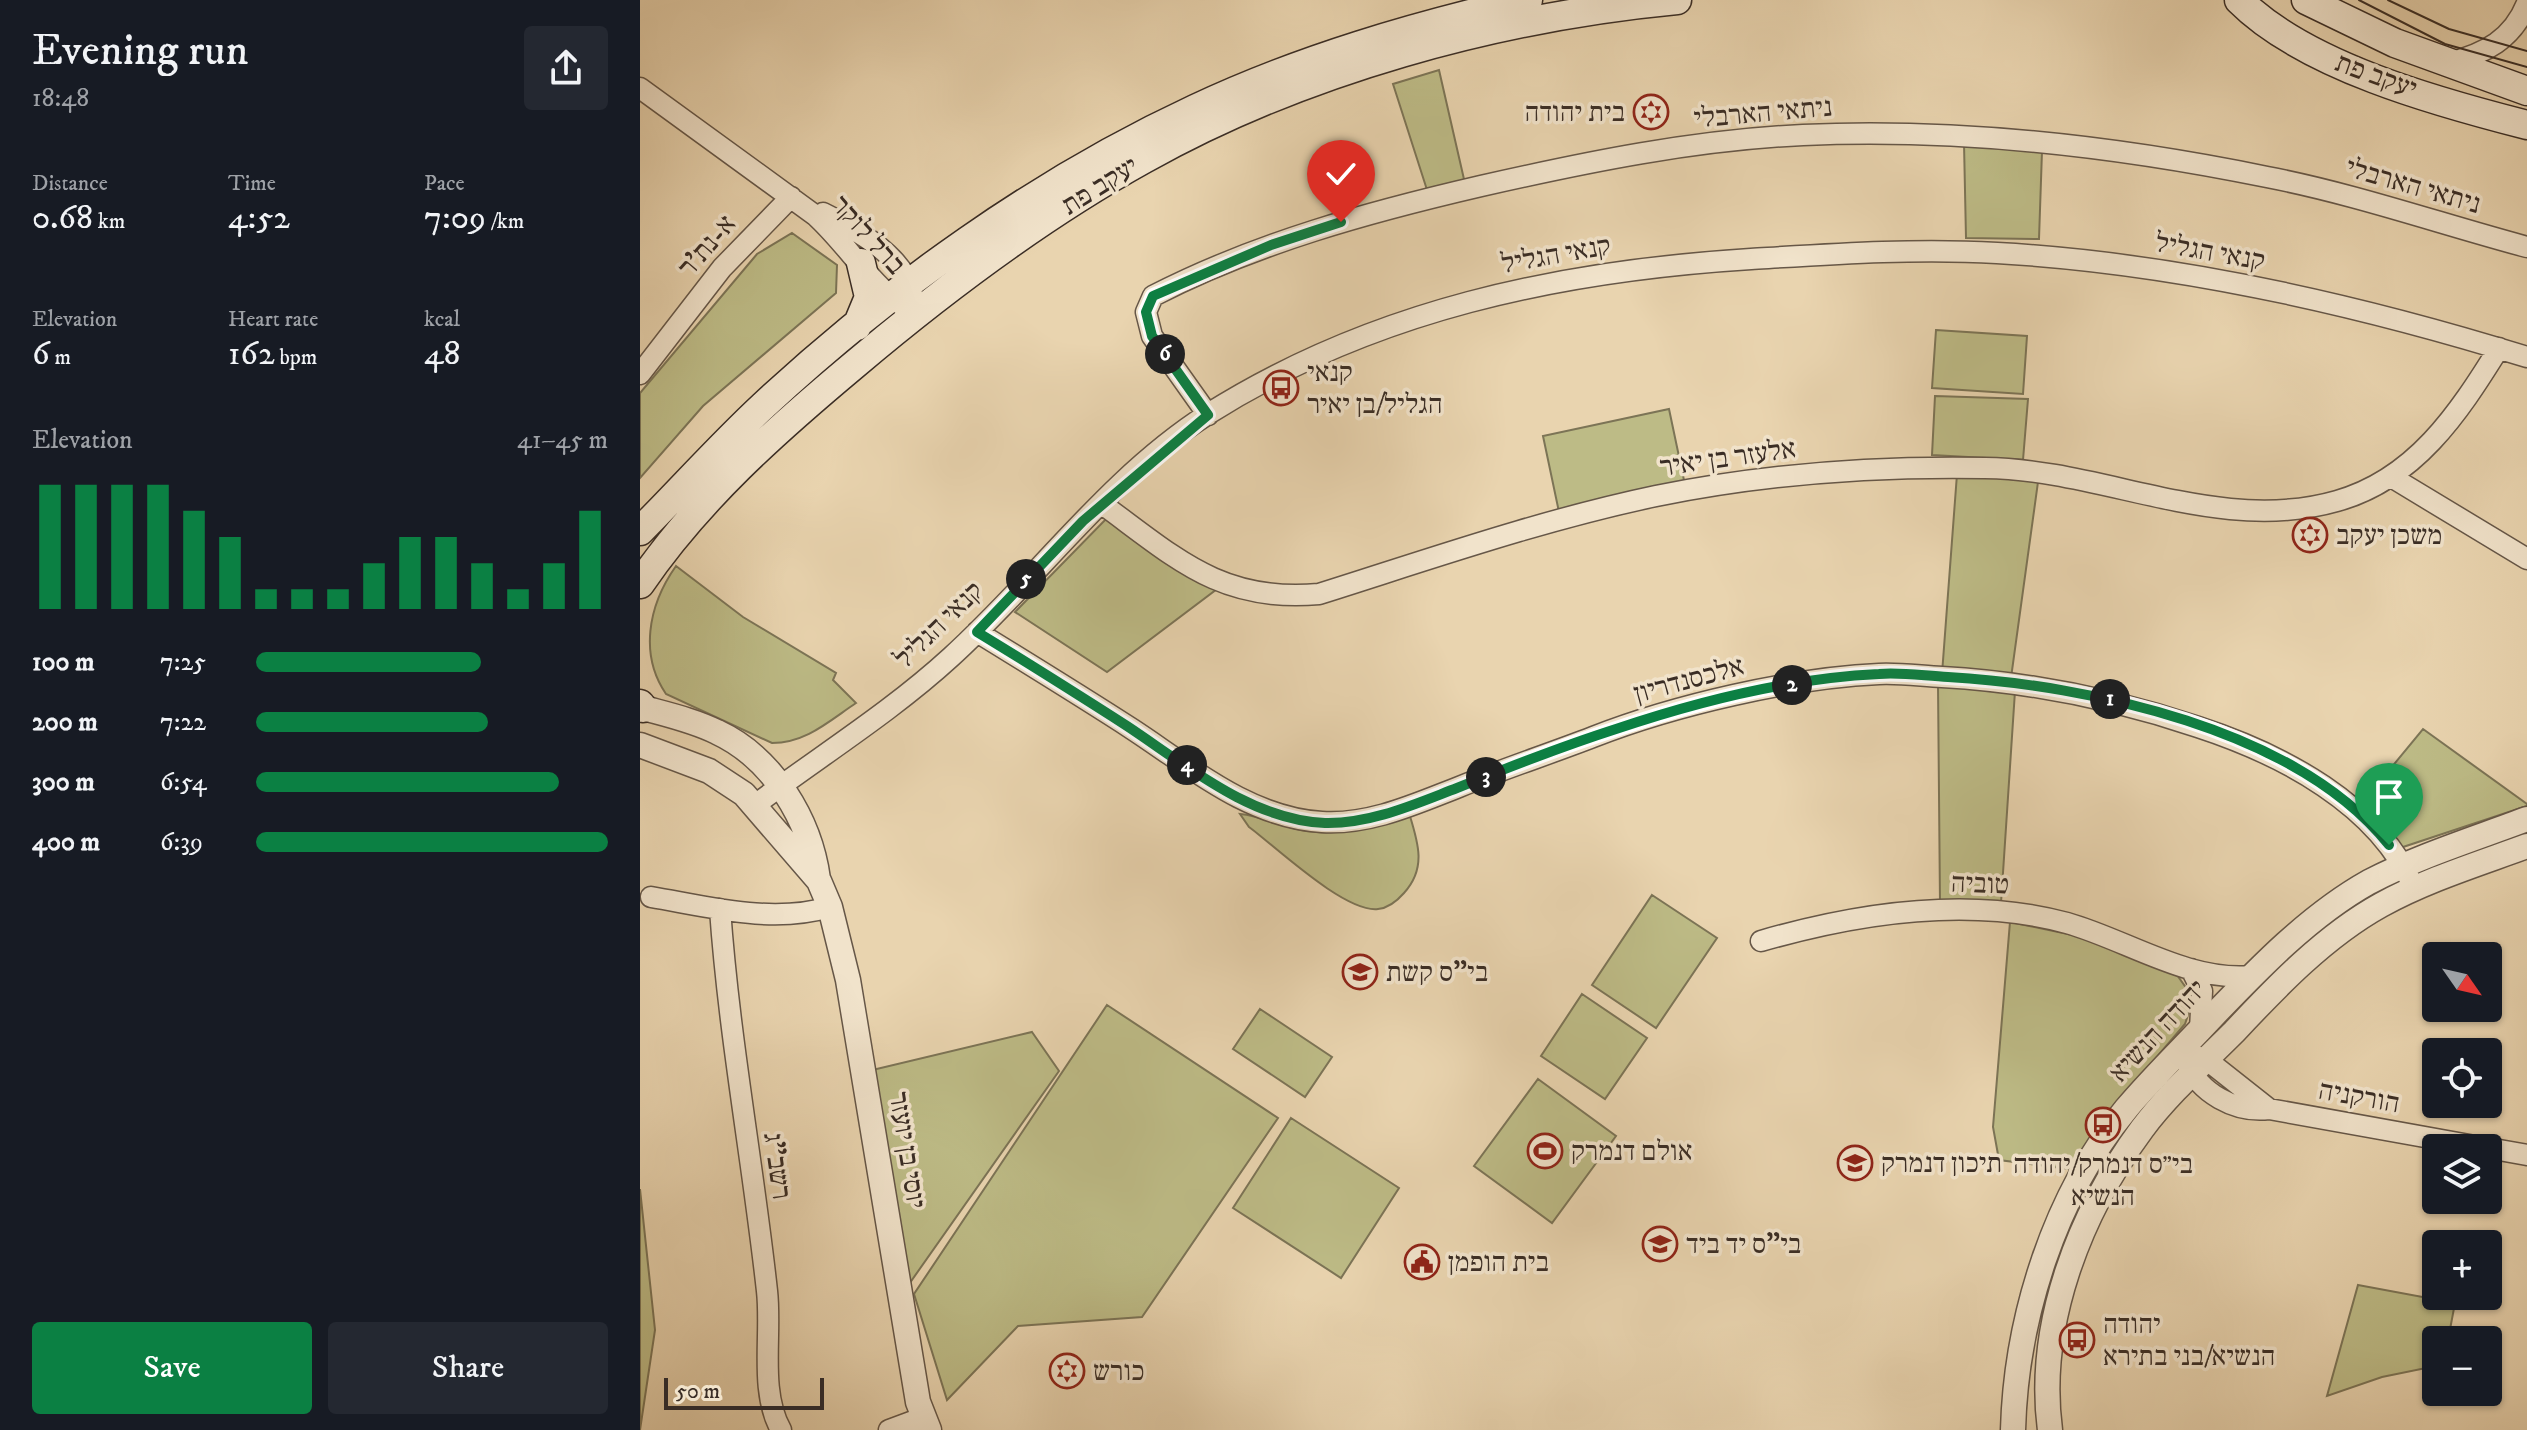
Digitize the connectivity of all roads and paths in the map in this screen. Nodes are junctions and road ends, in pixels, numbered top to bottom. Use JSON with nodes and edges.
{"nodes":[{"id":1,"x":1528,"y":0,"type":"edge"},
{"id":2,"x":1677,"y":0,"type":"edge"},
{"id":3,"x":2226,"y":0,"type":"edge"},
{"id":4,"x":2306,"y":0,"type":"edge"},
{"id":5,"x":1614,"y":3,"type":"edge"},
{"id":6,"x":2527,"y":3,"type":"edge"},
{"id":7,"x":2246,"y":7,"type":"edge"},
{"id":8,"x":2447,"y":63,"type":"junction"},
{"id":9,"x":640,"y":88,"type":"edge"},
{"id":10,"x":2527,"y":91,"type":"edge"},
{"id":11,"x":2527,"y":125,"type":"edge"},
{"id":12,"x":791,"y":197,"type":"junction"},
{"id":13,"x":2527,"y":247,"type":"edge"},
{"id":14,"x":861,"y":263,"type":"junction"},
{"id":15,"x":900,"y":293,"type":"junction"},
{"id":16,"x":916,"y":314,"type":"junction"},
{"id":17,"x":856,"y":328,"type":"junction"},
{"id":18,"x":2499,"y":348,"type":"junction"},
{"id":19,"x":2527,"y":357,"type":"edge"},
{"id":20,"x":640,"y":374,"type":"edge"},
{"id":21,"x":1208,"y":415,"type":"junction"},
{"id":22,"x":2393,"y":478,"type":"junction"},
{"id":23,"x":1102,"y":504,"type":"junction"},
{"id":24,"x":640,"y":531,"type":"edge"},
{"id":25,"x":2527,"y":559,"type":"edge"},
{"id":26,"x":640,"y":584,"type":"edge"},
{"id":27,"x":977,"y":632,"type":"junction"},
{"id":28,"x":641,"y":706,"type":"edge"},
{"id":29,"x":640,"y":745,"type":"edge"},
{"id":30,"x":780,"y":786,"type":"junction"},
{"id":31,"x":755,"y":805,"type":"junction"},
{"id":32,"x":2527,"y":819,"type":"edge"},
{"id":33,"x":2527,"y":846,"type":"edge"},
{"id":34,"x":2404,"y":865,"type":"junction"},
{"id":35,"x":819,"y":881,"type":"junction"},
{"id":36,"x":2414,"y":888,"type":"junction"},
{"id":37,"x":651,"y":897,"type":"dead end"},
{"id":38,"x":830,"y":907,"type":"junction"},
{"id":39,"x":720,"y":909,"type":"junction"},
{"id":40,"x":1761,"y":941,"type":"dead end"},
{"id":41,"x":2191,"y":969,"type":"junction"},
{"id":42,"x":2252,"y":976,"type":"junction"},
{"id":43,"x":2200,"y":1030,"type":"junction"},
{"id":44,"x":2181,"y":1050,"type":"junction"},
{"id":45,"x":2199,"y":1068,"type":"junction"},
{"id":46,"x":2422,"y":1136,"type":"edge"},
{"id":47,"x":2502,"y":1151,"type":"edge"},
{"id":48,"x":2527,"y":1155,"type":"edge"},
{"id":49,"x":926,"y":1424,"type":"edge"},
{"id":50,"x":781,"y":1430,"type":"edge"},
{"id":51,"x":889,"y":1430,"type":"edge"},
{"id":52,"x":2013,"y":1430,"type":"edge"},
{"id":53,"x":2050,"y":1430,"type":"edge"}],
"edges":[{"from":1,"to":15,"type":"main road","name":"יעקב פת"},
{"from":2,"to":5,"type":"main road","name":"יעקב פת"},
{"from":3,"to":7,"type":"main road","name":"יעקב פת"},
{"from":4,"to":8,"type":"main road","name":"יעקב פת"},
{"from":5,"to":16,"type":"main road","name":"יעקב פת"},
{"from":6,"to":8,"type":"street"},
{"from":7,"to":11,"type":"main road","name":"יעקב פת"},
{"from":8,"to":10,"type":"main road","name":"יעקב פת"},
{"from":9,"to":12,"type":"street","name":"ברל לוקר"},
{"from":12,"to":14,"type":"street","name":"ברל לוקר"},
{"from":12,"to":15,"type":"street","name":"ברל לוקר"},
{"from":12,"to":20,"type":"street","name":"א-נת'ר"},
{"from":13,"to":21,"type":"street","name":"ניתאי הארבלי"},
{"from":14,"to":15,"type":"street","name":"ברל לוקר"},
{"from":14,"to":17,"type":"main road"},
{"from":15,"to":16,"type":"street","name":"ברל לוקר"},
{"from":15,"to":17,"type":"main road","name":"יעקב פת"},
{"from":16,"to":26,"type":"main road","name":"יעקב פת"},
{"from":17,"to":24,"type":"main road","name":"יעקב פת"},
{"from":18,"to":19,"type":"street","name":"קנאי הגליל"},
{"from":18,"to":21,"type":"street","name":"קנאי הגליל"},
{"from":18,"to":22,"type":"street","name":"אלעזר בן יאיר"},
{"from":21,"to":23,"type":"street","name":"קנאי הגליל"},
{"from":22,"to":23,"type":"street","name":"אלעזר בן יאיר"},
{"from":22,"to":25,"type":"street"},
{"from":23,"to":27,"type":"street","name":"קנאי הגליל"},
{"from":27,"to":30,"type":"street","name":"קנאי הגליל"},
{"from":27,"to":34,"type":"street","name":"אלכסנדריון"},
{"from":28,"to":30,"type":"street","name":"יוסי בן יועזר"},
{"from":29,"to":31,"type":"street","name":"יוסי בן יועזר"},
{"from":30,"to":31,"type":"street","name":"קנאי הגליל"},
{"from":30,"to":35,"type":"street","name":"יוסי בן יועזר"},
{"from":31,"to":35,"type":"street","name":"יוסי בן יועזר"},
{"from":32,"to":34,"type":"street","name":"יהודה הנשיא"},
{"from":33,"to":36,"type":"street","name":"יהודה הנשיא"},
{"from":34,"to":36,"type":"street","name":"אלכסנדריון"},
{"from":34,"to":42,"type":"street","name":"יהודה הנשיא"},
{"from":35,"to":38,"type":"street","name":"יוסי בן יועזר"},
{"from":36,"to":45,"type":"street","name":"יהודה הנשיא"},
{"from":37,"to":39,"type":"street"},
{"from":38,"to":39,"type":"street"},
{"from":38,"to":49,"type":"street","name":"יוסי בן יועזר"},
{"from":39,"to":50,"type":"street","name":"רשב\"ג"},
{"from":40,"to":41,"type":"street","name":"טוביה"},
{"from":41,"to":42,"type":"street","name":"טוביה"},
{"from":41,"to":43,"type":"street"},
{"from":42,"to":43,"type":"street","name":"יהודה הנשיא"},
{"from":43,"to":44,"type":"street","name":"יהודה הנשיא"},
{"from":44,"to":45,"type":"street"},
{"from":44,"to":52,"type":"street","name":"יהודה הנשיא"},
{"from":45,"to":46,"type":"street","name":"הורקניה"},
{"from":45,"to":53,"type":"street","name":"יהודה הנשיא"},
{"from":47,"to":48,"type":"street","name":"הורקניה"},
{"from":49,"to":51,"type":"street"}]}
